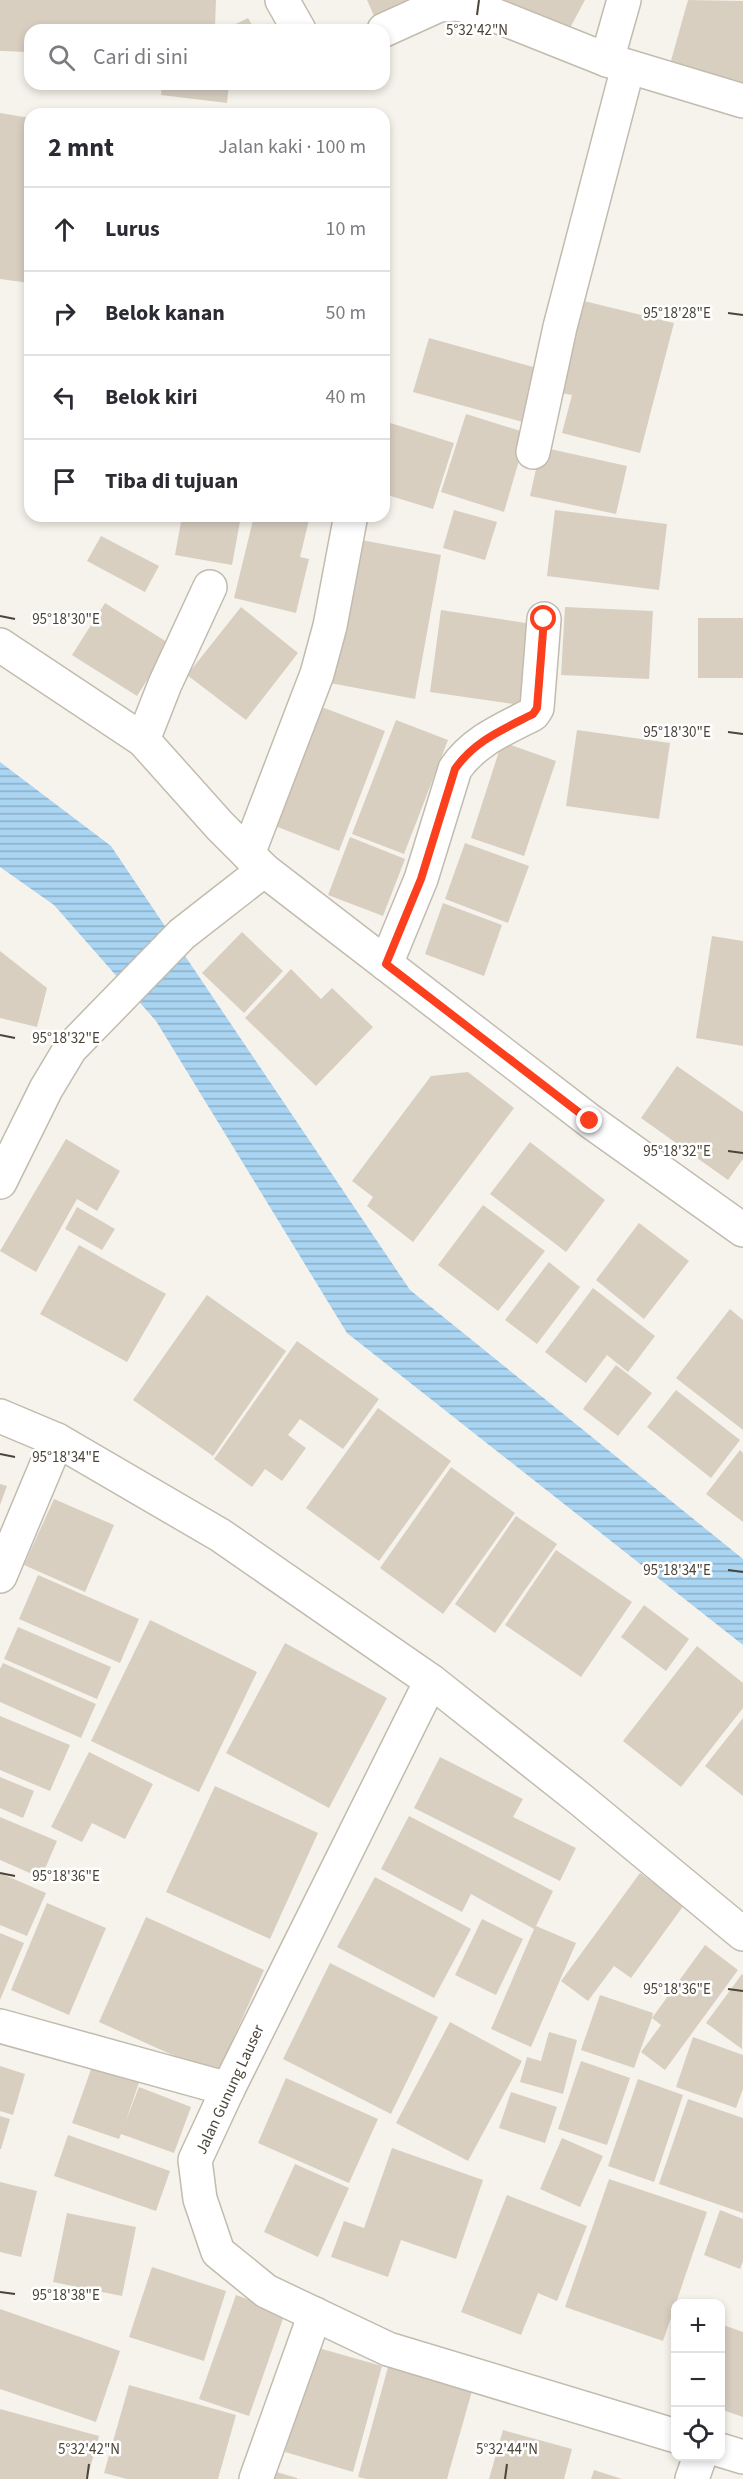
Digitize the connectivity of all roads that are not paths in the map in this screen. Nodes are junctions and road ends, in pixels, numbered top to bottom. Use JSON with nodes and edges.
{"nodes":[{"id":1,"x":282,"y":0,"type":"edge"},
{"id":2,"x":624,"y":0,"type":"edge"},
{"id":3,"x":296,"y":24,"type":"edge"},
{"id":4,"x":390,"y":27,"type":"edge"},
{"id":5,"x":617,"y":64,"type":"junction"},
{"id":6,"x":743,"y":101,"type":"edge"},
{"id":7,"x":533,"y":452,"type":"dead end"},
{"id":8,"x":350,"y":522,"type":"edge"},
{"id":9,"x":210,"y":586,"type":"dead end"},
{"id":10,"x":544,"y":619,"type":"dead end"},
{"id":11,"x":0,"y":645,"type":"edge"},
{"id":12,"x":143,"y":740,"type":"junction"},
{"id":13,"x":256,"y":862,"type":"junction"},
{"id":14,"x":386,"y":964,"type":"junction"},
{"id":15,"x":0,"y":1182,"type":"edge"},
{"id":16,"x":743,"y":1230,"type":"edge"},
{"id":17,"x":0,"y":1416,"type":"edge"},
{"id":18,"x":57,"y":1440,"type":"junction"},
{"id":19,"x":0,"y":1576,"type":"edge"},
{"id":20,"x":430,"y":1681,"type":"junction"},
{"id":21,"x":743,"y":1934,"type":"edge"},
{"id":22,"x":0,"y":2026,"type":"edge"},
{"id":23,"x":228,"y":2089,"type":"junction"},
{"id":24,"x":315,"y":2314,"type":"junction"},
{"id":25,"x":671,"y":2435,"type":"edge"},
{"id":26,"x":725,"y":2452,"type":"edge"},
{"id":27,"x":743,"y":2457,"type":"edge"},
{"id":28,"x":699,"y":2461,"type":"edge"},
{"id":29,"x":256,"y":2479,"type":"edge"},
{"id":30,"x":692,"y":2479,"type":"edge"}],
"edges":[{"from":1,"to":3,"type":"street"},
{"from":2,"to":5,"type":"street"},
{"from":4,"to":5,"type":"street"},
{"from":5,"to":6,"type":"street"},
{"from":5,"to":7,"type":"street"},
{"from":8,"to":13,"type":"street"},
{"from":9,"to":12,"type":"street"},
{"from":10,"to":14,"type":"street"},
{"from":11,"to":12,"type":"street"},
{"from":12,"to":13,"type":"street"},
{"from":13,"to":14,"type":"street"},
{"from":13,"to":15,"type":"street"},
{"from":14,"to":16,"type":"street"},
{"from":17,"to":18,"type":"street"},
{"from":18,"to":19,"type":"street"},
{"from":18,"to":20,"type":"street"},
{"from":20,"to":21,"type":"street"},
{"from":20,"to":23,"type":"street","name":"Jalan Gunung Lauser"},
{"from":22,"to":23,"type":"street"},
{"from":23,"to":24,"type":"street","name":"Jalan Gunung Lauser"},
{"from":24,"to":25,"type":"street","name":"Jalan Gunung Lauser"},
{"from":24,"to":29,"type":"street"},
{"from":26,"to":27,"type":"street"},
{"from":28,"to":30,"type":"street"}]}
